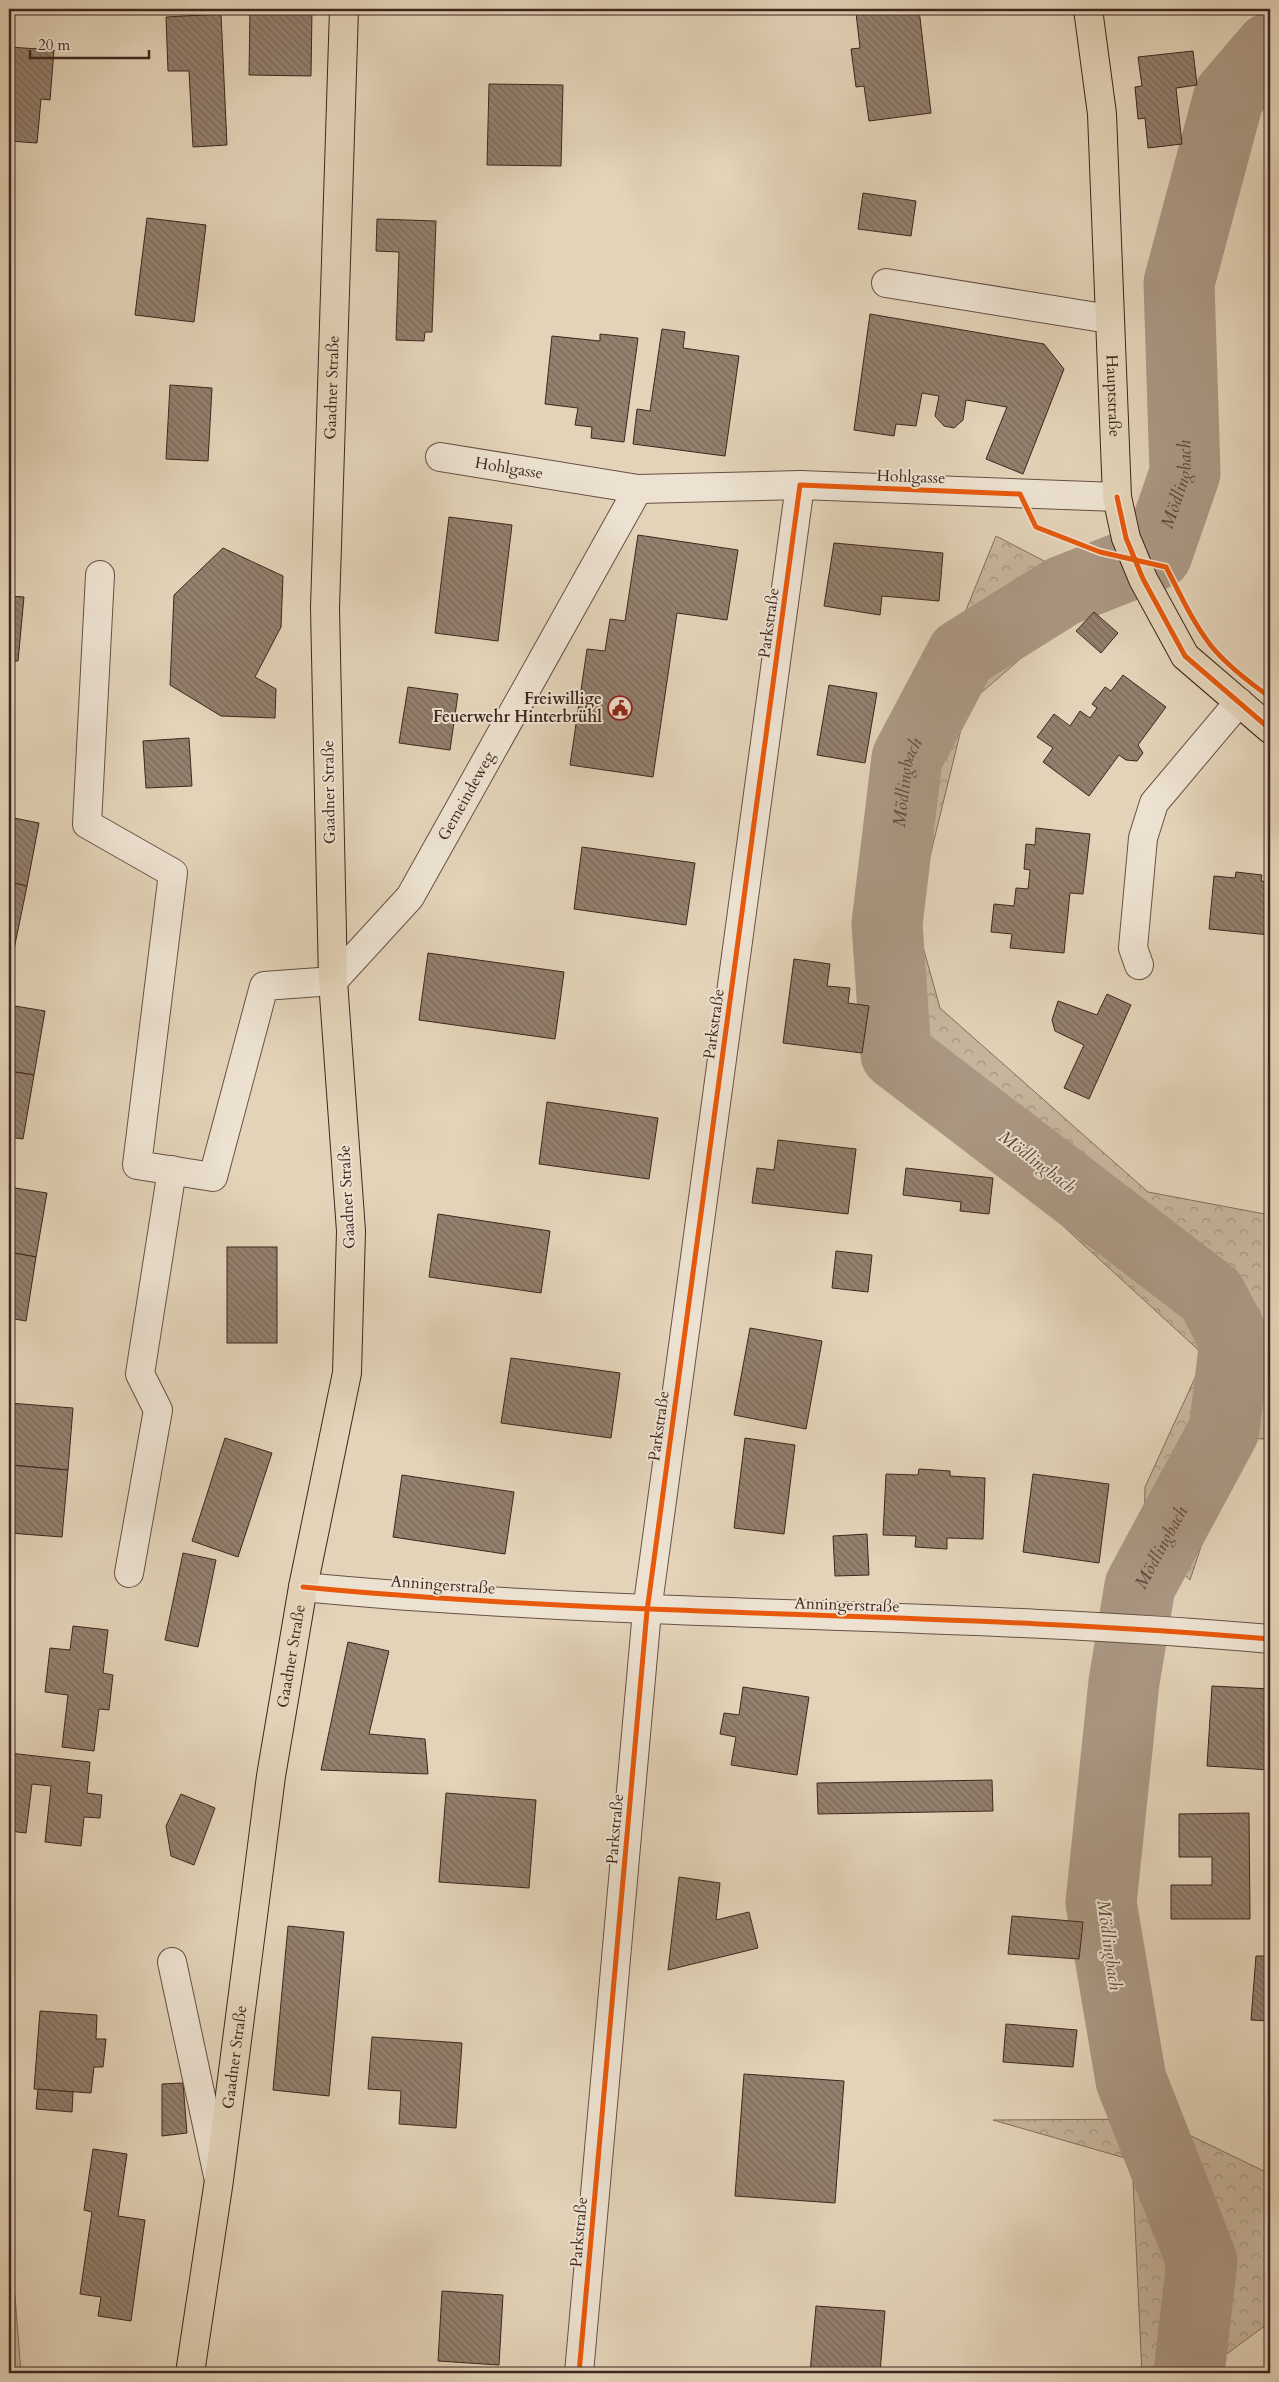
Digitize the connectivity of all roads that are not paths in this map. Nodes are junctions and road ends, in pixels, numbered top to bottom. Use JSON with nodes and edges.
{"nodes":[{"id":1,"x":344,"y":9,"type":"edge"},
{"id":2,"x":1088,"y":9,"type":"edge"},
{"id":3,"x":886,"y":283,"type":"dead end"},
{"id":4,"x":1109,"y":319,"type":"junction"},
{"id":5,"x":440,"y":457,"type":"dead end"},
{"id":6,"x":800,"y":485,"type":"junction"},
{"id":7,"x":638,"y":490,"type":"junction"},
{"id":8,"x":1117,"y":497,"type":"junction"},
{"id":9,"x":100,"y":575,"type":"dead end"},
{"id":10,"x":1239,"y":702,"type":"junction"},
{"id":11,"x":1270,"y":729,"type":"edge"},
{"id":12,"x":1139,"y":966,"type":"dead end"},
{"id":13,"x":334,"y":981,"type":"junction"},
{"id":14,"x":172,"y":1170,"type":"junction"},
{"id":15,"x":129,"y":1574,"type":"dead end"},
{"id":16,"x":303,"y":1587,"type":"junction"},
{"id":17,"x":647,"y":1610,"type":"junction"},
{"id":18,"x":1270,"y":1639,"type":"edge"},
{"id":19,"x":172,"y":1962,"type":"dead end"},
{"id":20,"x":219,"y":2180,"type":"junction"},
{"id":21,"x":190,"y":2373,"type":"edge"},
{"id":22,"x":579,"y":2373,"type":"edge"}],
"edges":[{"from":1,"to":13,"type":"main road","name":"Gaadner Straße"},
{"from":2,"to":4,"type":"main road","name":"Hauptstraße"},
{"from":3,"to":4,"type":"street"},
{"from":4,"to":8,"type":"main road","name":"Hauptstraße"},
{"from":5,"to":7,"type":"street","name":"Hohlgasse"},
{"from":6,"to":7,"type":"street","name":"Hohlgasse"},
{"from":6,"to":8,"type":"street","name":"Hohlgasse"},
{"from":6,"to":17,"type":"street","name":"Parkstraße"},
{"from":7,"to":13,"type":"street","name":"Gemeindeweg"},
{"from":8,"to":10,"type":"main road","name":"Hauptstraße"},
{"from":9,"to":14,"type":"street"},
{"from":10,"to":11,"type":"main road","name":"Hauptstraße"},
{"from":10,"to":12,"type":"street"},
{"from":13,"to":14,"type":"street"},
{"from":13,"to":16,"type":"main road","name":"Gaadner Straße"},
{"from":14,"to":15,"type":"street"},
{"from":16,"to":17,"type":"street","name":"Anningerstraße"},
{"from":16,"to":20,"type":"main road","name":"Gaadner Straße"},
{"from":17,"to":18,"type":"street","name":"Anningerstraße"},
{"from":17,"to":22,"type":"street","name":"Parkstraße"},
{"from":19,"to":20,"type":"street"},
{"from":20,"to":21,"type":"main road","name":"Gaadner Straße"}]}
